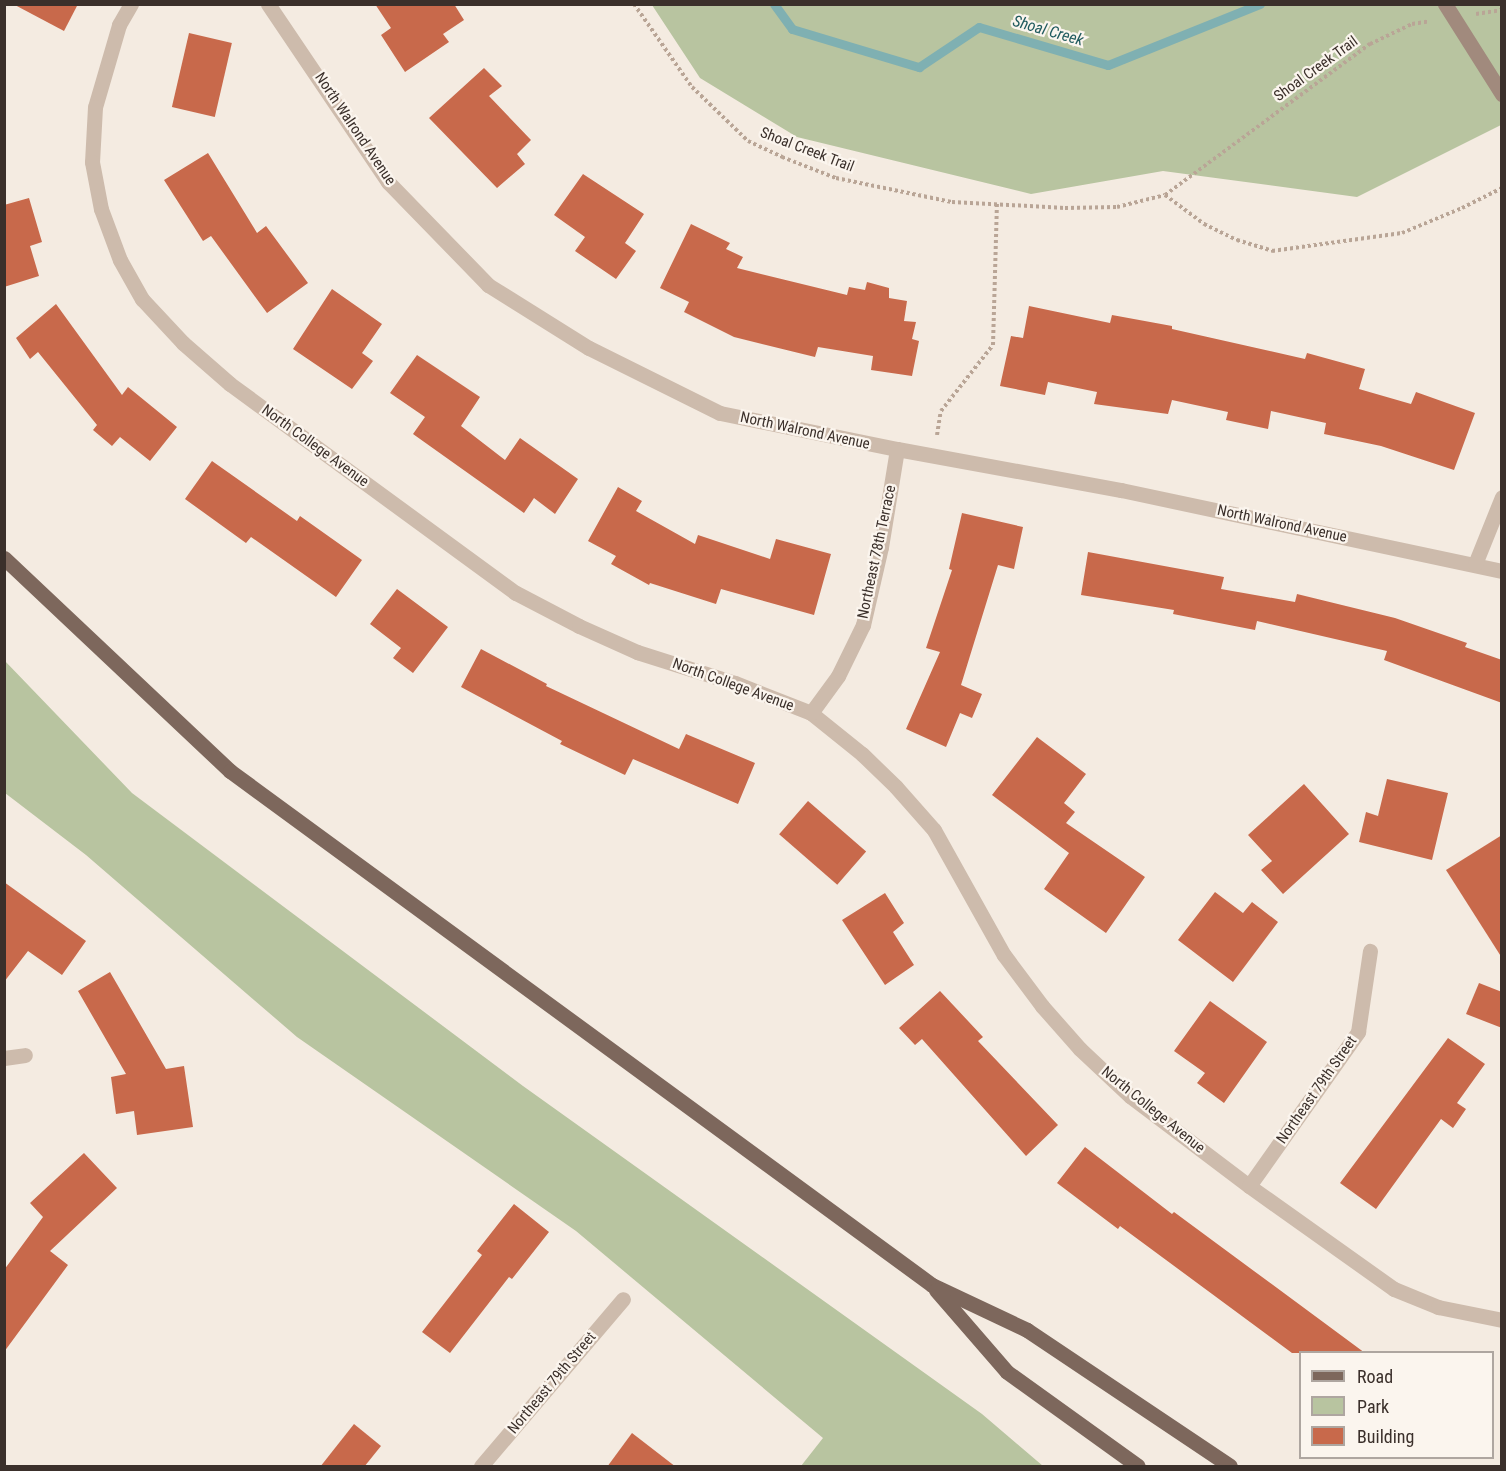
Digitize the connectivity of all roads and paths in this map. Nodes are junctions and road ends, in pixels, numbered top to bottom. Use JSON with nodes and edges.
{"nodes":[{"id":1,"x":131,"y":4,"type":"edge"},
{"id":2,"x":268,"y":4,"type":"edge"},
{"id":3,"x":634,"y":4,"type":"edge"},
{"id":4,"x":1445,"y":4,"type":"edge"},
{"id":5,"x":1502,"y":10,"type":"edge"},
{"id":6,"x":1466,"y":16,"type":"dead end"},
{"id":7,"x":1434,"y":21,"type":"dead end"},
{"id":8,"x":1502,"y":94,"type":"edge"},
{"id":9,"x":1502,"y":188,"type":"edge"},
{"id":10,"x":1165,"y":195,"type":"junction"},
{"id":11,"x":998,"y":204,"type":"junction"},
{"id":12,"x":897,"y":449,"type":"junction"},
{"id":13,"x":933,"y":456,"type":"junction"},
{"id":14,"x":1502,"y":497,"type":"edge"},
{"id":15,"x":4,"y":558,"type":"edge"},
{"id":16,"x":1474,"y":564,"type":"junction"},
{"id":17,"x":1502,"y":571,"type":"edge"},
{"id":18,"x":811,"y":713,"type":"junction"},
{"id":19,"x":1370,"y":951,"type":"dead end"},
{"id":20,"x":25,"y":1055,"type":"dead end"},
{"id":21,"x":4,"y":1058,"type":"edge"},
{"id":22,"x":1249,"y":1186,"type":"junction"},
{"id":23,"x":932,"y":1286,"type":"junction"},
{"id":24,"x":623,"y":1299,"type":"dead end"},
{"id":25,"x":1502,"y":1320,"type":"edge"},
{"id":26,"x":481,"y":1467,"type":"edge"},
{"id":27,"x":1138,"y":1467,"type":"edge"},
{"id":28,"x":1230,"y":1467,"type":"edge"}],
"edges":[{"from":1,"to":18,"type":"street","name":"North College Avenue"},
{"from":2,"to":12,"type":"street","name":"North Walrond Avenue"},
{"from":3,"to":11,"type":"path","name":"Shoal Creek Trail"},
{"from":4,"to":8,"type":"street","bridge":true},
{"from":5,"to":6,"type":"path"},
{"from":7,"to":10,"type":"path","name":"Shoal Creek Trail"},
{"from":9,"to":10,"type":"path"},
{"from":10,"to":11,"type":"path","name":"Shoal Creek Trail"},
{"from":11,"to":13,"type":"path"},
{"from":12,"to":13,"type":"street","name":"North Walrond Avenue"},
{"from":12,"to":18,"type":"street","name":"Northeast 78th Terrace"},
{"from":13,"to":16,"type":"street","name":"North Walrond Avenue"},
{"from":14,"to":16,"type":"street"},
{"from":15,"to":23,"type":"main road"},
{"from":16,"to":17,"type":"street","name":"North Walrond Avenue"},
{"from":18,"to":22,"type":"street","name":"North College Avenue"},
{"from":19,"to":22,"type":"street","name":"Northeast 79th Street"},
{"from":20,"to":21,"type":"street"},
{"from":22,"to":25,"type":"street","name":"North College Avenue"},
{"from":23,"to":27,"type":"main road"},
{"from":23,"to":28,"type":"main road"},
{"from":24,"to":26,"type":"street","name":"Northeast 79th Street"}]}
